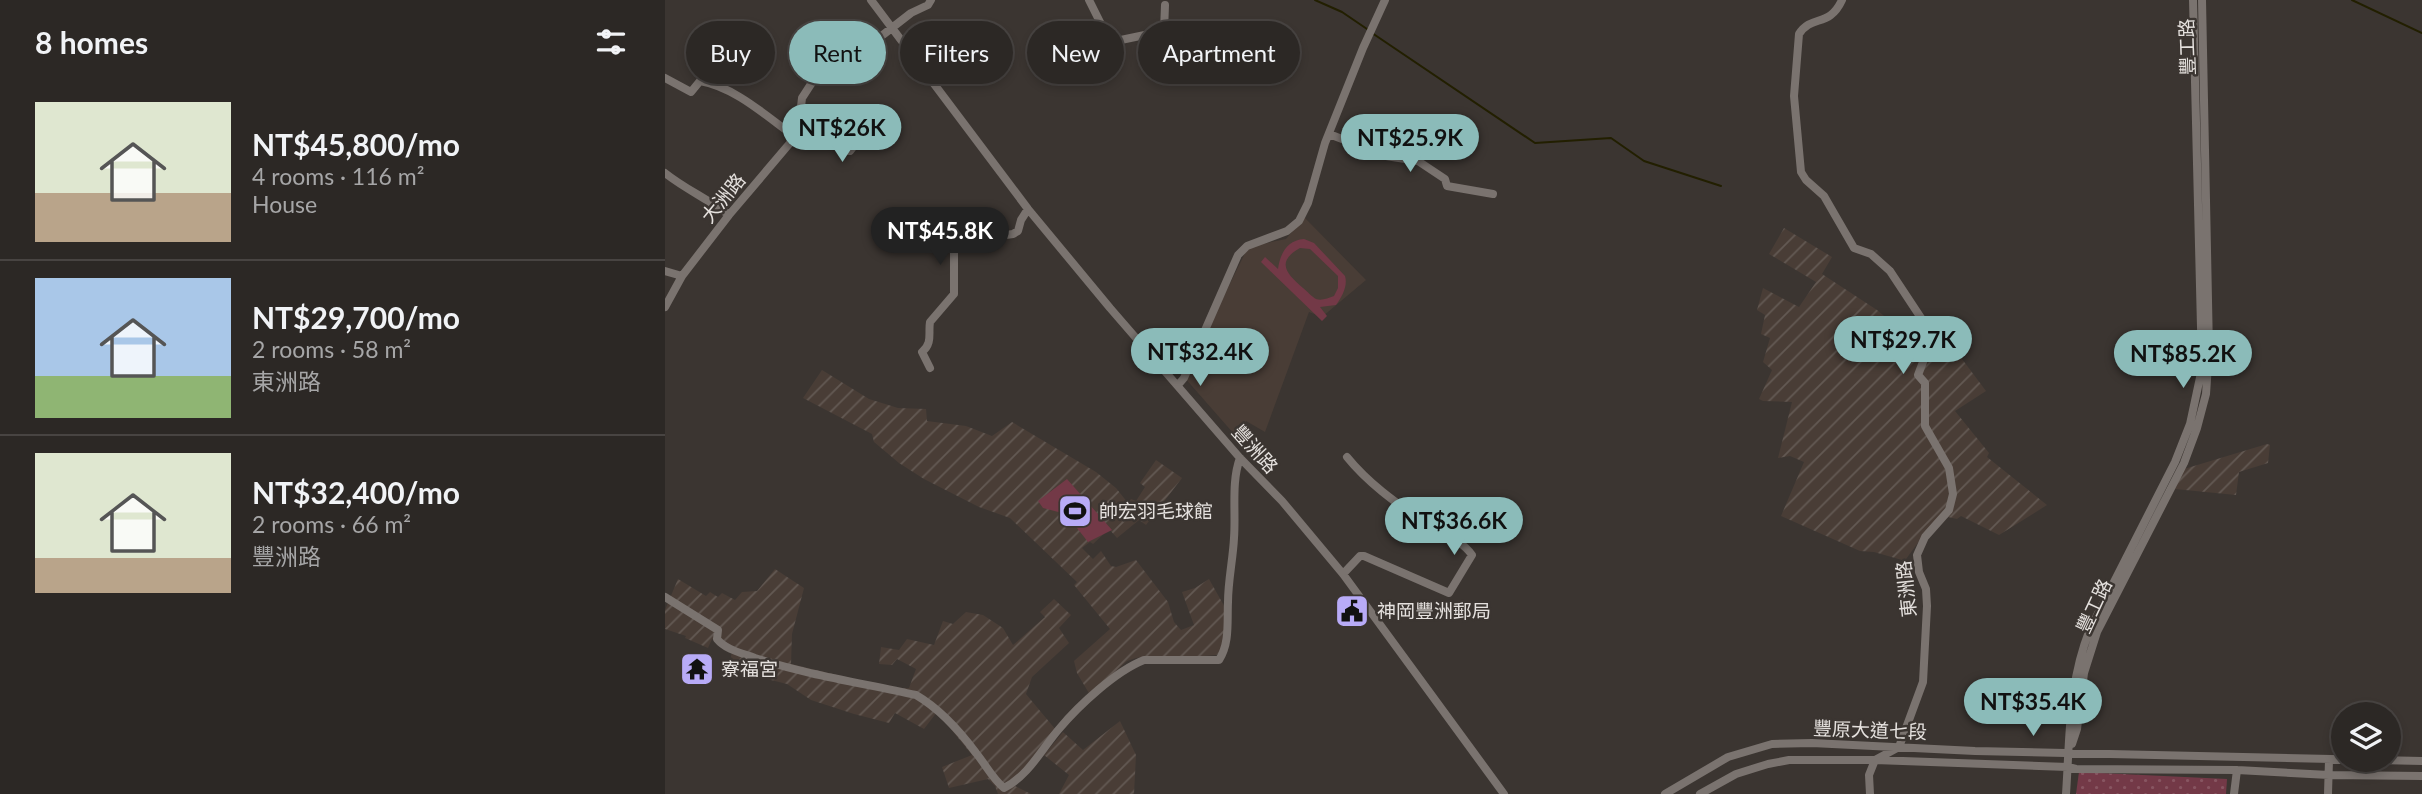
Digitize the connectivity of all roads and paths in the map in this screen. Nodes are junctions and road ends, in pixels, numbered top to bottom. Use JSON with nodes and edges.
{"nodes":[{"id":1,"x":871,"y":0,"type":"edge"},
{"id":2,"x":931,"y":0,"type":"edge"},
{"id":3,"x":1089,"y":0,"type":"edge"},
{"id":4,"x":1385,"y":0,"type":"edge"},
{"id":5,"x":1842,"y":0,"type":"edge"},
{"id":6,"x":2193,"y":0,"type":"edge"},
{"id":7,"x":2202,"y":0,"type":"edge"},
{"id":8,"x":1165,"y":5,"type":"dead end"},
{"id":9,"x":892,"y":28,"type":"junction"},
{"id":10,"x":665,"y":78,"type":"edge"},
{"id":11,"x":800,"y":117,"type":"junction"},
{"id":12,"x":860,"y":123,"type":"dead end"},
{"id":13,"x":1329,"y":134,"type":"junction"},
{"id":14,"x":794,"y":136,"type":"junction"},
{"id":15,"x":665,"y":173,"type":"edge"},
{"id":16,"x":1493,"y":194,"type":"dead end"},
{"id":17,"x":1028,"y":209,"type":"junction"},
{"id":18,"x":729,"y":215,"type":"junction"},
{"id":19,"x":665,"y":271,"type":"edge"},
{"id":20,"x":682,"y":276,"type":"junction"},
{"id":21,"x":665,"y":307,"type":"edge"},
{"id":22,"x":930,"y":368,"type":"dead end"},
{"id":23,"x":1178,"y":385,"type":"junction"},
{"id":24,"x":1347,"y":457,"type":"dead end"},
{"id":25,"x":1240,"y":458,"type":"junction"},
{"id":26,"x":1343,"y":574,"type":"junction"},
{"id":27,"x":665,"y":597,"type":"edge"},
{"id":28,"x":1899,"y":747,"type":"junction"},
{"id":29,"x":2069,"y":753,"type":"junction"},
{"id":30,"x":1875,"y":760,"type":"junction"},
{"id":31,"x":2329,"y":760,"type":"junction"},
{"id":32,"x":2422,"y":761,"type":"edge"},
{"id":33,"x":2068,"y":767,"type":"junction"},
{"id":34,"x":2237,"y":770,"type":"junction"},
{"id":35,"x":2329,"y":775,"type":"junction"},
{"id":36,"x":2422,"y":776,"type":"edge"},
{"id":37,"x":1710,"y":791,"type":"edge"},
{"id":38,"x":1504,"y":794,"type":"edge"},
{"id":39,"x":1664,"y":794,"type":"edge"},
{"id":40,"x":1700,"y":794,"type":"edge"},
{"id":41,"x":1870,"y":794,"type":"edge"},
{"id":42,"x":2066,"y":794,"type":"edge"},
{"id":43,"x":2234,"y":794,"type":"edge"},
{"id":44,"x":2327,"y":794,"type":"edge"}],
"edges":[{"from":1,"to":9,"type":"street","name":"豐洲路"},
{"from":2,"to":9,"type":"street","name":"大洲路"},
{"from":3,"to":8,"type":"street"},
{"from":4,"to":13,"type":"street"},
{"from":5,"to":28,"type":"street","name":"東洲路"},
{"from":6,"to":29,"type":"street","name":"豐工路"},
{"from":7,"to":29,"type":"street","name":"豐工路"},
{"from":9,"to":11,"type":"street","name":"大洲路"},
{"from":9,"to":17,"type":"street","name":"豐洲路"},
{"from":10,"to":14,"type":"street"},
{"from":11,"to":12,"type":"street"},
{"from":11,"to":14,"type":"street","name":"大洲路"},
{"from":13,"to":16,"type":"street"},
{"from":13,"to":23,"type":"street"},
{"from":14,"to":18,"type":"street","name":"大洲路"},
{"from":15,"to":18,"type":"street"},
{"from":17,"to":22,"type":"street"},
{"from":17,"to":23,"type":"street","name":"豐洲路"},
{"from":18,"to":20,"type":"street","name":"大洲路"},
{"from":19,"to":20,"type":"street"},
{"from":20,"to":21,"type":"street","name":"大洲路"},
{"from":23,"to":25,"type":"street","name":"豐洲路"},
{"from":24,"to":26,"type":"street"},
{"from":25,"to":26,"type":"street","name":"豐洲路"},
{"from":25,"to":27,"type":"street"},
{"from":26,"to":38,"type":"street","name":"豐洲路"},
{"from":28,"to":29,"type":"street","name":"豐原大道七段"},
{"from":28,"to":30,"type":"street"},
{"from":28,"to":39,"type":"street","name":"豐原大道七段"},
{"from":29,"to":31,"type":"street","name":"豐原大道七段"},
{"from":29,"to":33,"type":"street"},
{"from":30,"to":33,"type":"street","name":"豐原大道七段"},
{"from":30,"to":37,"type":"street","name":"豐原大道七段"},
{"from":30,"to":41,"type":"street"},
{"from":31,"to":32,"type":"street","name":"豐原大道七段"},
{"from":31,"to":35,"type":"street"},
{"from":33,"to":34,"type":"street","name":"豐原大道七段"},
{"from":33,"to":42,"type":"street"},
{"from":34,"to":35,"type":"street","name":"豐原大道七段"},
{"from":34,"to":43,"type":"street"},
{"from":35,"to":36,"type":"street","name":"豐原大道七段"},
{"from":35,"to":44,"type":"street"},
{"from":37,"to":40,"type":"street","name":"豐原大道七段"}]}
